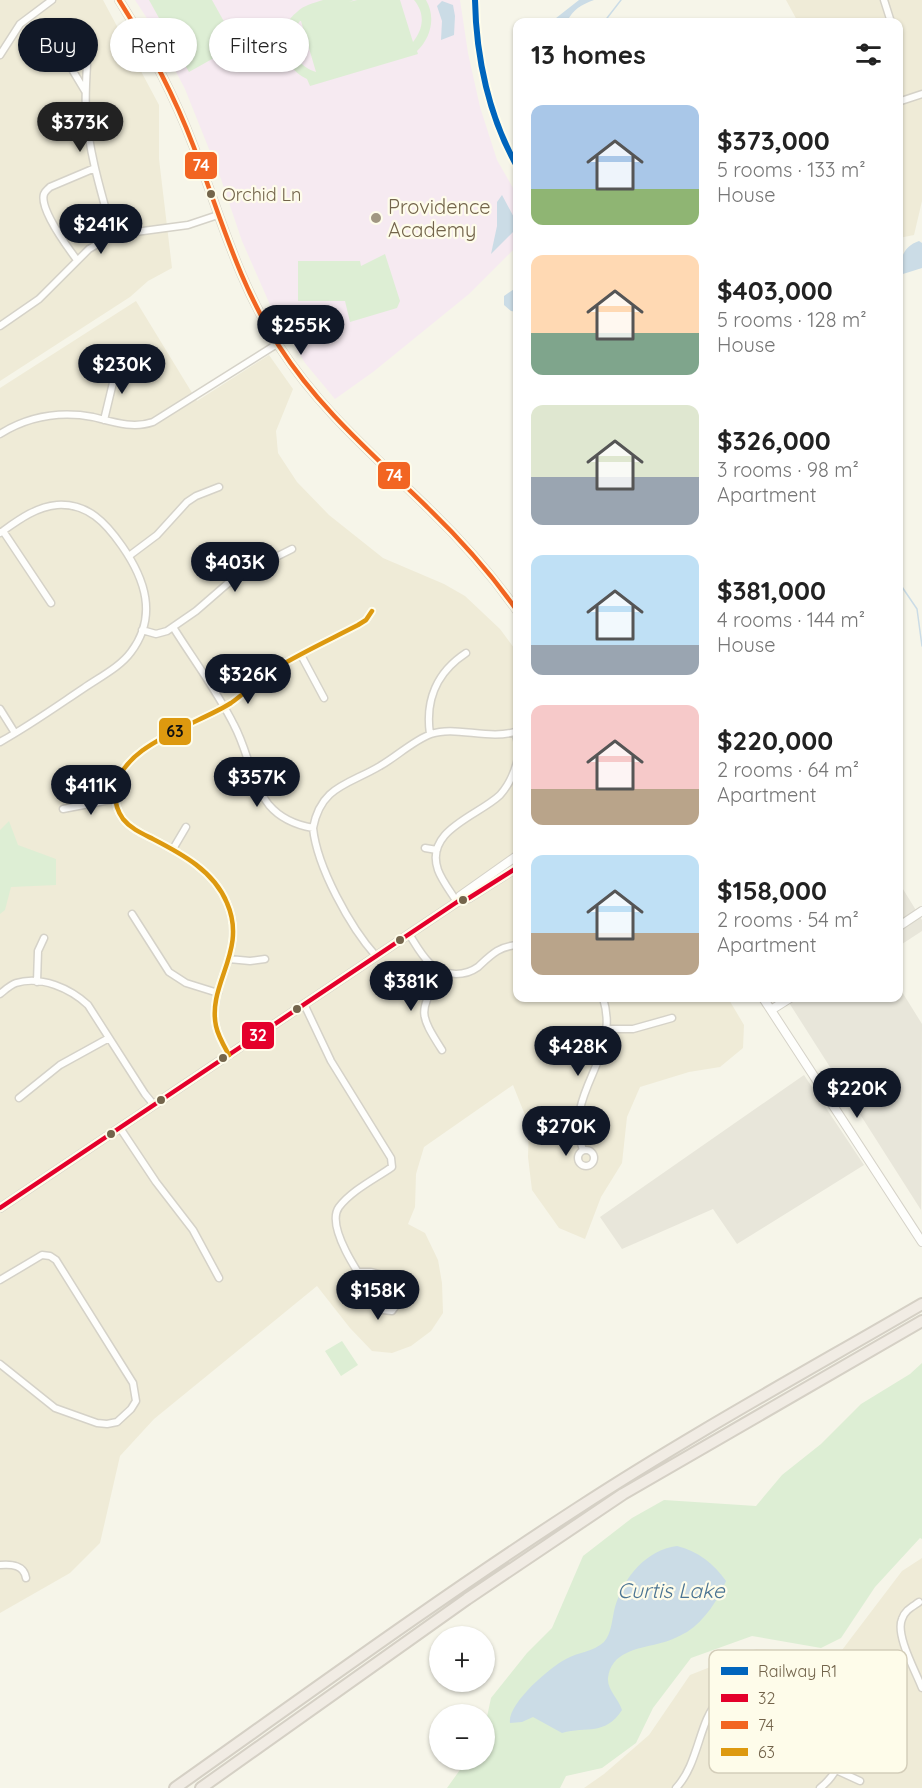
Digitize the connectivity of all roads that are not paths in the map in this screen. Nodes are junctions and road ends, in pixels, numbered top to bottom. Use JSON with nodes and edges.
{"nodes":[{"id":1,"x":52,"y":0,"type":"edge"},
{"id":2,"x":119,"y":0,"type":"edge"},
{"id":3,"x":884,"y":0,"type":"edge"},
{"id":4,"x":890,"y":18,"type":"edge"},
{"id":5,"x":0,"y":55,"type":"edge"},
{"id":6,"x":74,"y":72,"type":"edge"},
{"id":7,"x":87,"y":72,"type":"edge"},
{"id":8,"x":86,"y":93,"type":"junction"},
{"id":9,"x":922,"y":94,"type":"edge"},
{"id":10,"x":903,"y":100,"type":"edge"},
{"id":11,"x":94,"y":168,"type":"junction"},
{"id":12,"x":218,"y":215,"type":"junction"},
{"id":13,"x":113,"y":235,"type":"junction"},
{"id":14,"x":76,"y":260,"type":"junction"},
{"id":15,"x":0,"y":326,"type":"edge"},
{"id":16,"x":277,"y":344,"type":"junction"},
{"id":17,"x":117,"y":366,"type":"dead end"},
{"id":18,"x":104,"y":420,"type":"junction"},
{"id":19,"x":0,"y":434,"type":"edge"},
{"id":20,"x":219,"y":487,"type":"dead end"},
{"id":21,"x":2,"y":532,"type":"edge"},
{"id":22,"x":292,"y":549,"type":"dead end"},
{"id":23,"x":129,"y":556,"type":"junction"},
{"id":24,"x":51,"y":603,"type":"dead end"},
{"id":25,"x":513,"y":606,"type":"edge"},
{"id":26,"x":372,"y":612,"type":"dead end"},
{"id":27,"x":173,"y":627,"type":"junction"},
{"id":28,"x":142,"y":630,"type":"junction"},
{"id":29,"x":466,"y":653,"type":"dead end"},
{"id":30,"x":302,"y":655,"type":"junction"},
{"id":31,"x":324,"y":698,"type":"dead end"},
{"id":32,"x":224,"y":707,"type":"junction"},
{"id":33,"x":0,"y":709,"type":"edge"},
{"id":34,"x":513,"y":732,"type":"edge"},
{"id":35,"x":15,"y":733,"type":"junction"},
{"id":36,"x":430,"y":734,"type":"junction"},
{"id":37,"x":0,"y":742,"type":"edge"},
{"id":38,"x":513,"y":773,"type":"edge"},
{"id":39,"x":115,"y":799,"type":"junction"},
{"id":40,"x":63,"y":809,"type":"dead end"},
{"id":41,"x":186,"y":827,"type":"dead end"},
{"id":42,"x":313,"y":828,"type":"junction"},
{"id":43,"x":425,"y":848,"type":"dead end"},
{"id":44,"x":173,"y":849,"type":"junction"},
{"id":45,"x":437,"y":850,"type":"junction"},
{"id":46,"x":513,"y":859,"type":"edge"},
{"id":47,"x":513,"y":870,"type":"edge"},
{"id":48,"x":457,"y":902,"type":"junction"},
{"id":49,"x":922,"y":911,"type":"edge"},
{"id":50,"x":132,"y":914,"type":"dead end"},
{"id":51,"x":903,"y":924,"type":"edge"},
{"id":52,"x":409,"y":934,"type":"junction"},
{"id":53,"x":44,"y":938,"type":"dead end"},
{"id":54,"x":513,"y":946,"type":"edge"},
{"id":55,"x":376,"y":956,"type":"junction"},
{"id":56,"x":229,"y":959,"type":"junction"},
{"id":57,"x":265,"y":959,"type":"dead end"},
{"id":58,"x":441,"y":972,"type":"junction"},
{"id":59,"x":37,"y":982,"type":"junction"},
{"id":60,"x":219,"y":993,"type":"junction"},
{"id":61,"x":0,"y":994,"type":"edge"},
{"id":62,"x":604,"y":1002,"type":"edge"},
{"id":63,"x":766,"y":1002,"type":"edge"},
{"id":64,"x":784,"y":1002,"type":"edge"},
{"id":65,"x":304,"y":1004,"type":"junction"},
{"id":66,"x":771,"y":1010,"type":"junction"},
{"id":67,"x":672,"y":1018,"type":"dead end"},
{"id":68,"x":607,"y":1029,"type":"junction"},
{"id":69,"x":110,"y":1038,"type":"junction"},
{"id":70,"x":442,"y":1050,"type":"dead end"},
{"id":71,"x":229,"y":1055,"type":"junction"},
{"id":72,"x":19,"y":1098,"type":"dead end"},
{"id":73,"x":154,"y":1105,"type":"junction"},
{"id":74,"x":120,"y":1128,"type":"junction"},
{"id":75,"x":584,"y":1150,"type":"dead end"},
{"id":76,"x":0,"y":1208,"type":"edge"},
{"id":77,"x":922,"y":1242,"type":"edge"},
{"id":78,"x":359,"y":1272,"type":"junction"},
{"id":79,"x":219,"y":1278,"type":"dead end"},
{"id":80,"x":0,"y":1280,"type":"edge"},
{"id":81,"x":922,"y":1304,"type":"edge"},
{"id":82,"x":922,"y":1321,"type":"edge"},
{"id":83,"x":0,"y":1364,"type":"edge"},
{"id":84,"x":0,"y":1565,"type":"edge"},
{"id":85,"x":27,"y":1578,"type":"dead end"},
{"id":86,"x":919,"y":1602,"type":"dead end"},
{"id":87,"x":907,"y":1650,"type":"edge"},
{"id":88,"x":907,"y":1650,"type":"edge"},
{"id":89,"x":922,"y":1688,"type":"edge"},
{"id":90,"x":709,"y":1717,"type":"edge"},
{"id":91,"x":834,"y":1773,"type":"edge"},
{"id":92,"x":843,"y":1773,"type":"edge"},
{"id":93,"x":860,"y":1781,"type":"dead end"},
{"id":94,"x":175,"y":1788,"type":"edge"},
{"id":95,"x":201,"y":1788,"type":"edge"},
{"id":96,"x":676,"y":1788,"type":"edge"},
{"id":97,"x":820,"y":1788,"type":"edge"}],
"edges":[{"from":1,"to":5,"type":"street"},
{"from":2,"to":12,"type":"street"},
{"from":3,"to":4,"type":"street"},
{"from":6,"to":8,"type":"street"},
{"from":7,"to":8,"type":"street"},
{"from":8,"to":11,"type":"street"},
{"from":9,"to":10,"type":"street"},
{"from":11,"to":13,"type":"street"},
{"from":11,"to":14,"type":"street"},
{"from":12,"to":13,"type":"street"},
{"from":12,"to":16,"type":"street"},
{"from":13,"to":14,"type":"street"},
{"from":14,"to":15,"type":"street"},
{"from":16,"to":18,"type":"street"},
{"from":16,"to":25,"type":"street"},
{"from":17,"to":18,"type":"street"},
{"from":18,"to":19,"type":"street"},
{"from":20,"to":23,"type":"street"},
{"from":21,"to":23,"type":"street"},
{"from":21,"to":24,"type":"street"},
{"from":22,"to":27,"type":"street"},
{"from":23,"to":28,"type":"street"},
{"from":26,"to":30,"type":"street"},
{"from":27,"to":28,"type":"street"},
{"from":27,"to":32,"type":"street"},
{"from":28,"to":35,"type":"street"},
{"from":29,"to":36,"type":"street"},
{"from":30,"to":31,"type":"street"},
{"from":30,"to":32,"type":"street"},
{"from":32,"to":39,"type":"street"},
{"from":32,"to":42,"type":"street"},
{"from":33,"to":35,"type":"street"},
{"from":34,"to":36,"type":"street"},
{"from":35,"to":37,"type":"street"},
{"from":36,"to":42,"type":"street"},
{"from":38,"to":45,"type":"street"},
{"from":39,"to":40,"type":"street"},
{"from":39,"to":44,"type":"street"},
{"from":41,"to":44,"type":"street"},
{"from":42,"to":55,"type":"street"},
{"from":43,"to":45,"type":"street"},
{"from":44,"to":56,"type":"street"},
{"from":45,"to":48,"type":"street"},
{"from":46,"to":48,"type":"street"},
{"from":47,"to":48,"type":"street"},
{"from":48,"to":52,"type":"street"},
{"from":49,"to":51,"type":"street"},
{"from":50,"to":60,"type":"street"},
{"from":52,"to":55,"type":"street"},
{"from":52,"to":58,"type":"street"},
{"from":53,"to":59,"type":"street"},
{"from":54,"to":58,"type":"street"},
{"from":55,"to":65,"type":"street"},
{"from":56,"to":57,"type":"street"},
{"from":56,"to":60,"type":"street"},
{"from":58,"to":70,"type":"street"},
{"from":59,"to":61,"type":"street"},
{"from":59,"to":69,"type":"street"},
{"from":60,"to":71,"type":"street"},
{"from":62,"to":68,"type":"street"},
{"from":63,"to":66,"type":"street"},
{"from":64,"to":66,"type":"street"},
{"from":65,"to":71,"type":"street"},
{"from":65,"to":78,"type":"street"},
{"from":66,"to":77,"type":"street"},
{"from":67,"to":68,"type":"street"},
{"from":68,"to":75,"type":"street"},
{"from":69,"to":72,"type":"street"},
{"from":69,"to":73,"type":"street"},
{"from":71,"to":73,"type":"street"},
{"from":73,"to":74,"type":"street"},
{"from":74,"to":76,"type":"street"},
{"from":74,"to":79,"type":"street"},
{"from":78,"to":78,"type":"street"},
{"from":80,"to":83,"type":"street"},
{"from":81,"to":94,"type":"highway"},
{"from":82,"to":95,"type":"highway"},
{"from":84,"to":85,"type":"street"},
{"from":86,"to":88,"type":"street"},
{"from":87,"to":89,"type":"street"},
{"from":90,"to":96,"type":"street"},
{"from":91,"to":97,"type":"street"},
{"from":92,"to":93,"type":"street"}]}
